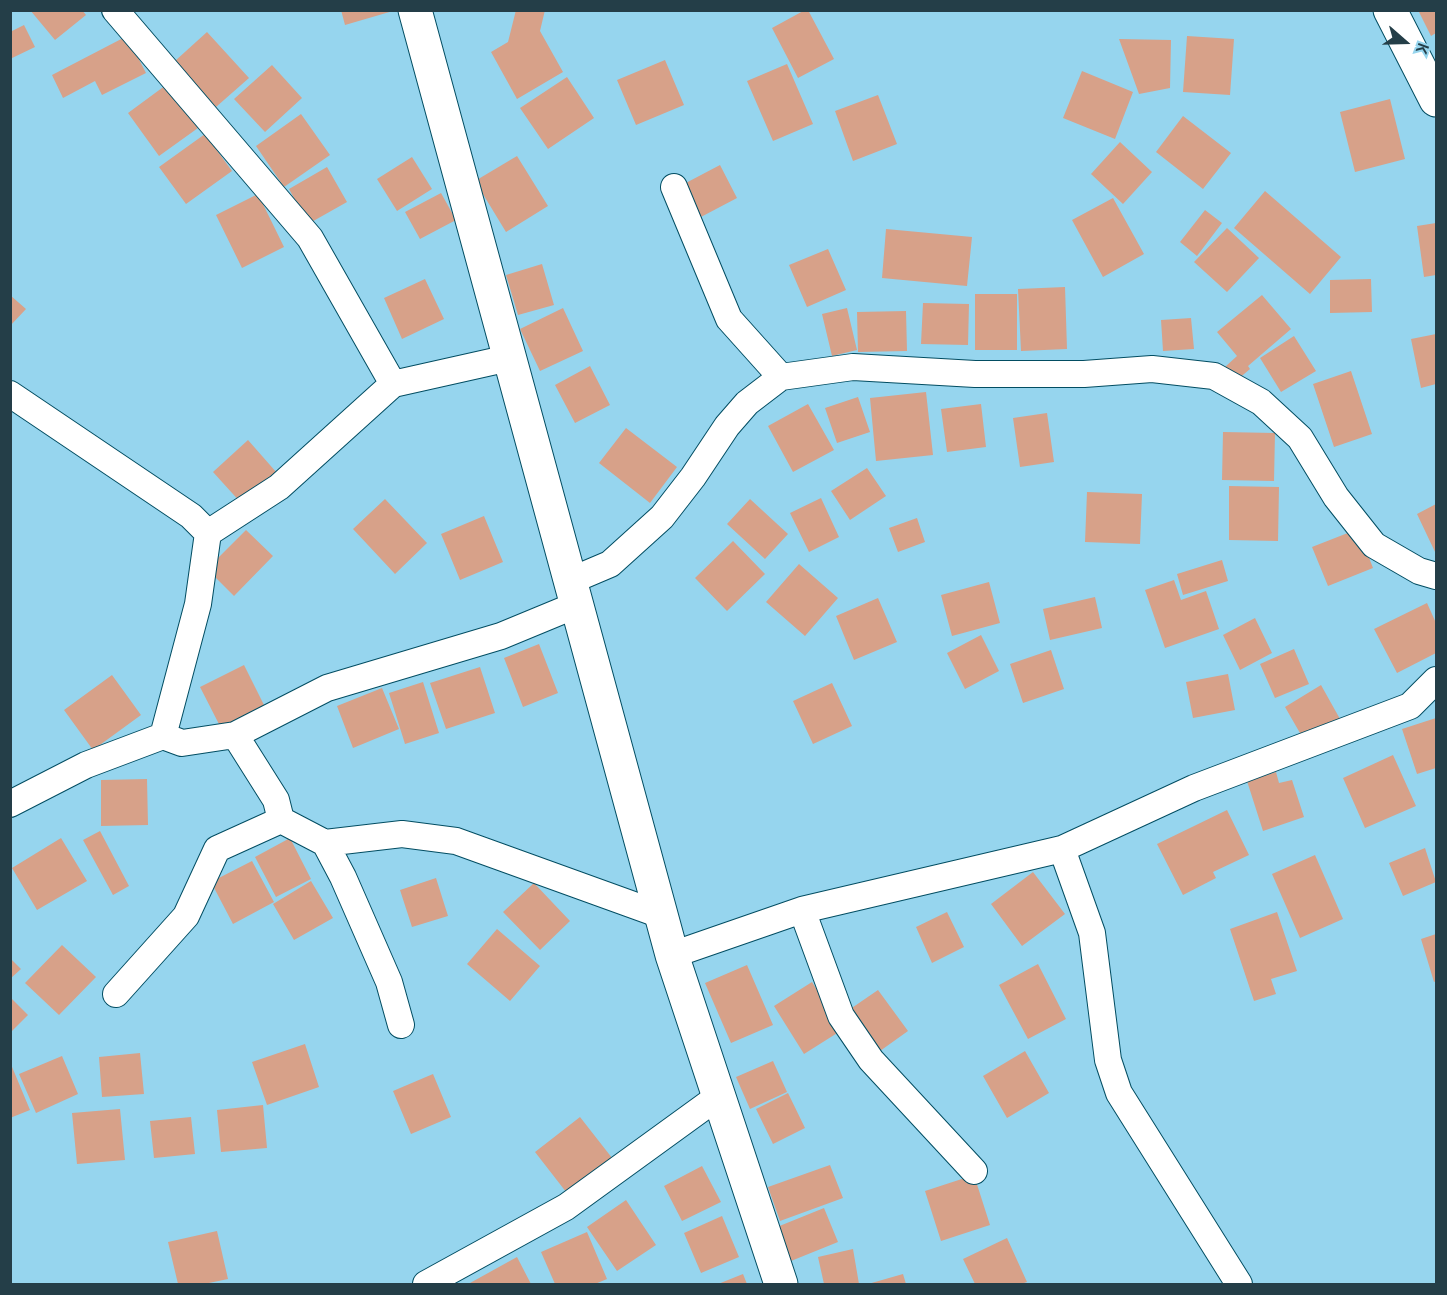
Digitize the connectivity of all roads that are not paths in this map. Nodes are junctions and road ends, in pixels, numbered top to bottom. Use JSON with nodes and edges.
{"nodes":[{"id":1,"x":115,"y":10,"type":"edge"},
{"id":2,"x":415,"y":10,"type":"edge"},
{"id":3,"x":1390,"y":10,"type":"edge"},
{"id":4,"x":1437,"y":100,"type":"edge"},
{"id":5,"x":674,"y":187,"type":"dead end"},
{"id":6,"x":509,"y":358,"type":"junction"},
{"id":7,"x":781,"y":376,"type":"junction"},
{"id":8,"x":393,"y":384,"type":"junction"},
{"id":9,"x":10,"y":394,"type":"edge"},
{"id":10,"x":208,"y":533,"type":"junction"},
{"id":11,"x":1437,"y":576,"type":"edge"},
{"id":12,"x":573,"y":593,"type":"junction"},
{"id":13,"x":1437,"y":680,"type":"edge"},
{"id":14,"x":236,"y":735,"type":"junction"},
{"id":15,"x":163,"y":736,"type":"junction"},
{"id":16,"x":10,"y":804,"type":"edge"},
{"id":17,"x":281,"y":820,"type":"junction"},
{"id":18,"x":325,"y":843,"type":"junction"},
{"id":19,"x":1062,"y":849,"type":"junction"},
{"id":20,"x":802,"y":910,"type":"junction"},
{"id":21,"x":661,"y":915,"type":"junction"},
{"id":22,"x":672,"y":955,"type":"junction"},
{"id":23,"x":116,"y":994,"type":"dead end"},
{"id":24,"x":400,"y":1025,"type":"dead end"},
{"id":25,"x":719,"y":1096,"type":"junction"},
{"id":26,"x":974,"y":1171,"type":"dead end"},
{"id":27,"x":426,"y":1284,"type":"edge"},
{"id":28,"x":781,"y":1284,"type":"edge"},
{"id":29,"x":1239,"y":1284,"type":"edge"}],
"edges":[{"from":1,"to":8,"type":"street"},
{"from":2,"to":6,"type":"street"},
{"from":3,"to":4,"type":"street"},
{"from":5,"to":7,"type":"street"},
{"from":6,"to":8,"type":"street"},
{"from":6,"to":12,"type":"street"},
{"from":7,"to":11,"type":"street"},
{"from":7,"to":12,"type":"street"},
{"from":8,"to":10,"type":"street"},
{"from":9,"to":10,"type":"street"},
{"from":10,"to":15,"type":"street"},
{"from":12,"to":14,"type":"street"},
{"from":12,"to":21,"type":"street"},
{"from":13,"to":19,"type":"street"},
{"from":14,"to":15,"type":"street"},
{"from":14,"to":17,"type":"street"},
{"from":15,"to":16,"type":"street"},
{"from":17,"to":18,"type":"street"},
{"from":17,"to":23,"type":"street"},
{"from":18,"to":21,"type":"street"},
{"from":18,"to":24,"type":"street"},
{"from":19,"to":20,"type":"street"},
{"from":19,"to":29,"type":"street"},
{"from":20,"to":22,"type":"street"},
{"from":20,"to":26,"type":"street"},
{"from":21,"to":22,"type":"street"},
{"from":22,"to":25,"type":"street"},
{"from":25,"to":27,"type":"street"},
{"from":25,"to":28,"type":"street"}]}
